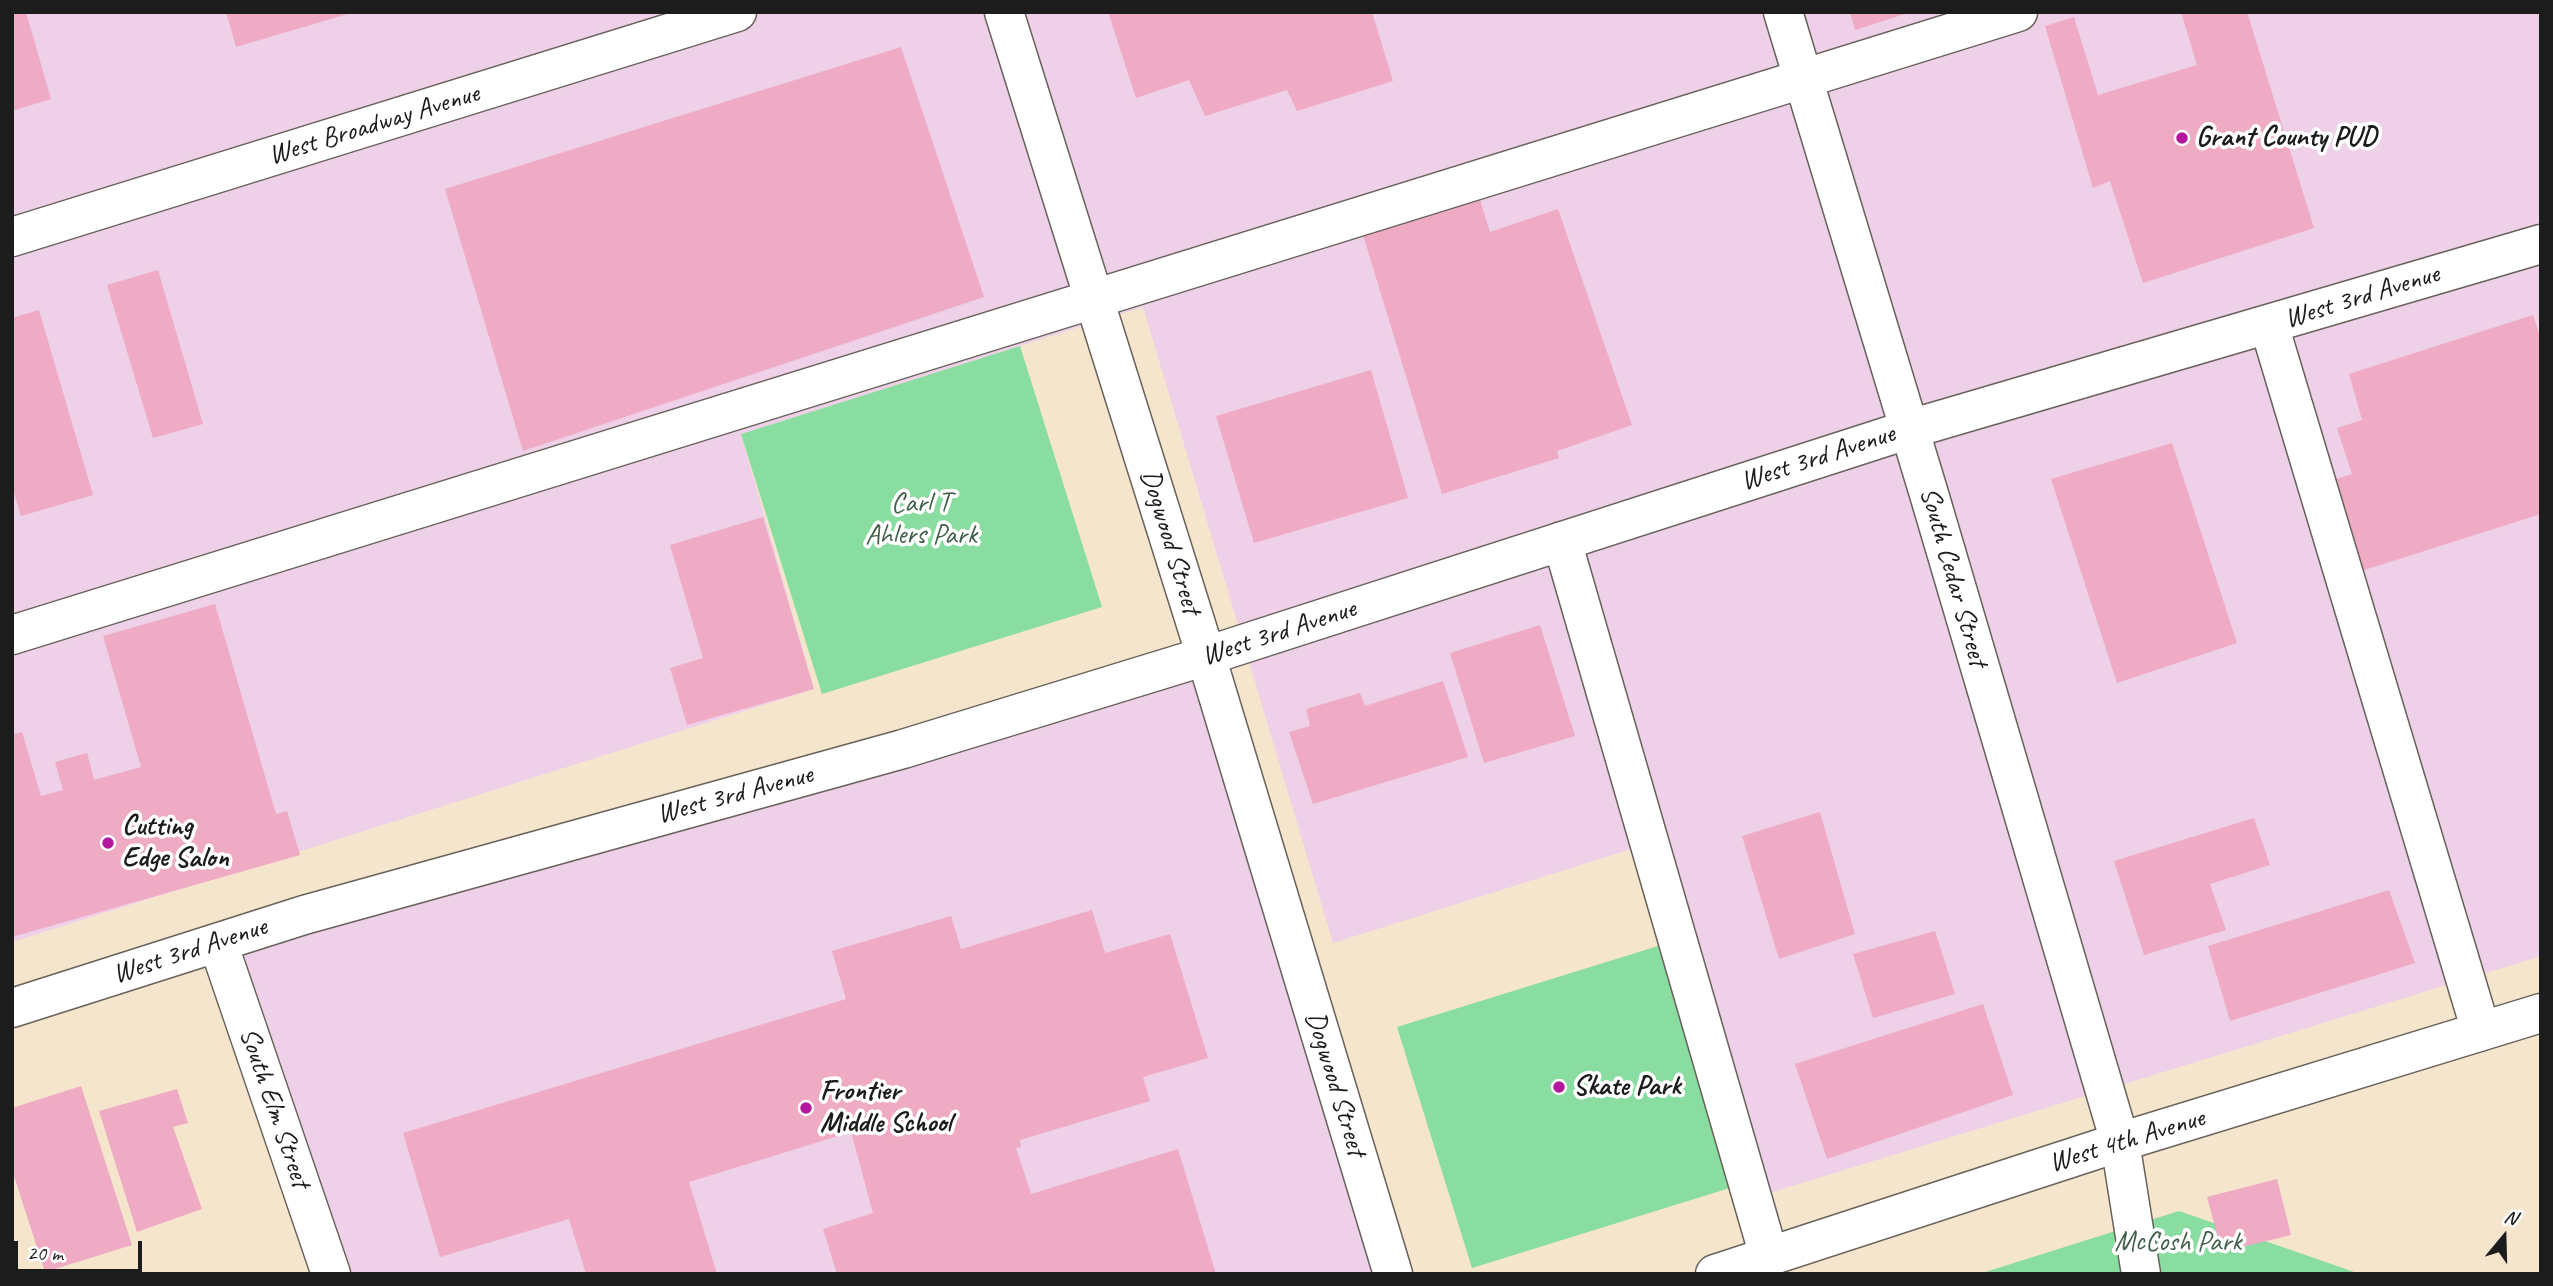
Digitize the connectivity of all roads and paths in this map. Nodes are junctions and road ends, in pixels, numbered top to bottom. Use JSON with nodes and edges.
{"nodes":[{"id":1,"x":737,"y":12,"type":"edge"},
{"id":2,"x":1004,"y":12,"type":"edge"},
{"id":3,"x":1783,"y":12,"type":"edge"},
{"id":4,"x":2018,"y":12,"type":"edge"},
{"id":5,"x":1803,"y":80,"type":"junction"},
{"id":6,"x":12,"y":237,"type":"edge"},
{"id":7,"x":2541,"y":244,"type":"edge"},
{"id":8,"x":1094,"y":300,"type":"junction"},
{"id":9,"x":2269,"y":324,"type":"junction"},
{"id":10,"x":1910,"y":429,"type":"junction"},
{"id":11,"x":1562,"y":541,"type":"junction"},
{"id":12,"x":12,"y":635,"type":"edge"},
{"id":13,"x":1206,"y":656,"type":"junction"},
{"id":14,"x":218,"y":943,"type":"junction"},
{"id":15,"x":12,"y":1008,"type":"edge"},
{"id":16,"x":2541,"y":1013,"type":"edge"},
{"id":17,"x":2481,"y":1031,"type":"junction"},
{"id":18,"x":2120,"y":1142,"type":"junction"},
{"id":19,"x":1769,"y":1256,"type":"junction"},
{"id":20,"x":331,"y":1274,"type":"edge"},
{"id":21,"x":1392,"y":1274,"type":"edge"},
{"id":22,"x":1715,"y":1274,"type":"edge"},
{"id":23,"x":2141,"y":1274,"type":"edge"}],
"edges":[{"from":1,"to":6,"type":"main road","name":"West Broadway Avenue"},
{"from":2,"to":8,"type":"main road","name":"Dogwood Street"},
{"from":3,"to":5,"type":"main road","name":"South Cedar Street"},
{"from":4,"to":5,"type":"main road"},
{"from":5,"to":8,"type":"main road"},
{"from":5,"to":10,"type":"main road","name":"South Cedar Street"},
{"from":7,"to":9,"type":"main road","name":"West 3rd Avenue"},
{"from":8,"to":12,"type":"main road"},
{"from":8,"to":13,"type":"main road","name":"Dogwood Street"},
{"from":9,"to":10,"type":"main road","name":"West 3rd Avenue"},
{"from":9,"to":17,"type":"main road"},
{"from":10,"to":11,"type":"main road","name":"West 3rd Avenue"},
{"from":10,"to":18,"type":"main road","name":"South Cedar Street"},
{"from":11,"to":13,"type":"main road","name":"West 3rd Avenue"},
{"from":11,"to":19,"type":"main road"},
{"from":13,"to":14,"type":"main road","name":"West 3rd Avenue"},
{"from":13,"to":21,"type":"main road","name":"Dogwood Street"},
{"from":14,"to":15,"type":"main road","name":"West 3rd Avenue"},
{"from":14,"to":20,"type":"main road","name":"South Elm Street"},
{"from":16,"to":17,"type":"main road","name":"West 4th Avenue"},
{"from":17,"to":18,"type":"main road","name":"West 4th Avenue"},
{"from":18,"to":19,"type":"main road","name":"West 4th Avenue"},
{"from":18,"to":23,"type":"main road","name":"South Cedar Street"},
{"from":19,"to":22,"type":"main road","name":"West 4th Avenue"}]}
